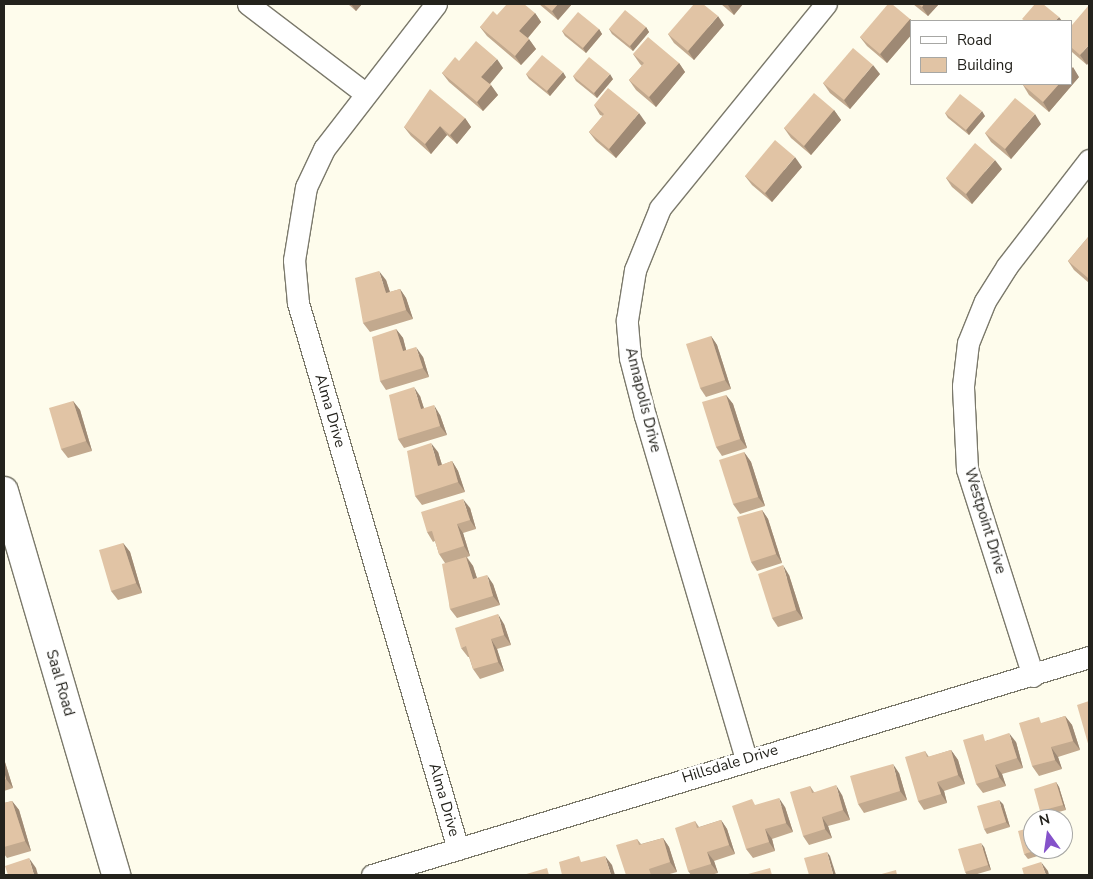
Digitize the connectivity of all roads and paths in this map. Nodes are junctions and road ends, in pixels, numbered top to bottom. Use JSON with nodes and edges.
{"nodes":[{"id":1,"x":248,"y":4,"type":"edge"},
{"id":2,"x":436,"y":4,"type":"edge"},
{"id":3,"x":826,"y":4,"type":"edge"},
{"id":4,"x":365,"y":93,"type":"junction"},
{"id":5,"x":1089,"y":160,"type":"edge"},
{"id":6,"x":4,"y":491,"type":"edge"},
{"id":7,"x":1089,"y":657,"type":"edge"},
{"id":8,"x":1034,"y":676,"type":"junction"},
{"id":9,"x":746,"y":759,"type":"junction"},
{"id":10,"x":458,"y":849,"type":"junction"},
{"id":11,"x":116,"y":875,"type":"edge"},
{"id":12,"x":372,"y":875,"type":"edge"}],
"edges":[{"from":1,"to":4,"type":"street"},
{"from":2,"to":4,"type":"street","name":"Alma Drive"},
{"from":3,"to":9,"type":"street","name":"Annapolis Drive"},
{"from":4,"to":10,"type":"street","name":"Alma Drive"},
{"from":5,"to":8,"type":"street","name":"Westpoint Drive"},
{"from":6,"to":11,"type":"street","name":"Saal Road"},
{"from":7,"to":8,"type":"street","name":"Hillsdale Drive"},
{"from":8,"to":9,"type":"street","name":"Hillsdale Drive"},
{"from":9,"to":10,"type":"street","name":"Hillsdale Drive"},
{"from":10,"to":12,"type":"street","name":"Hillsdale Drive"}]}
